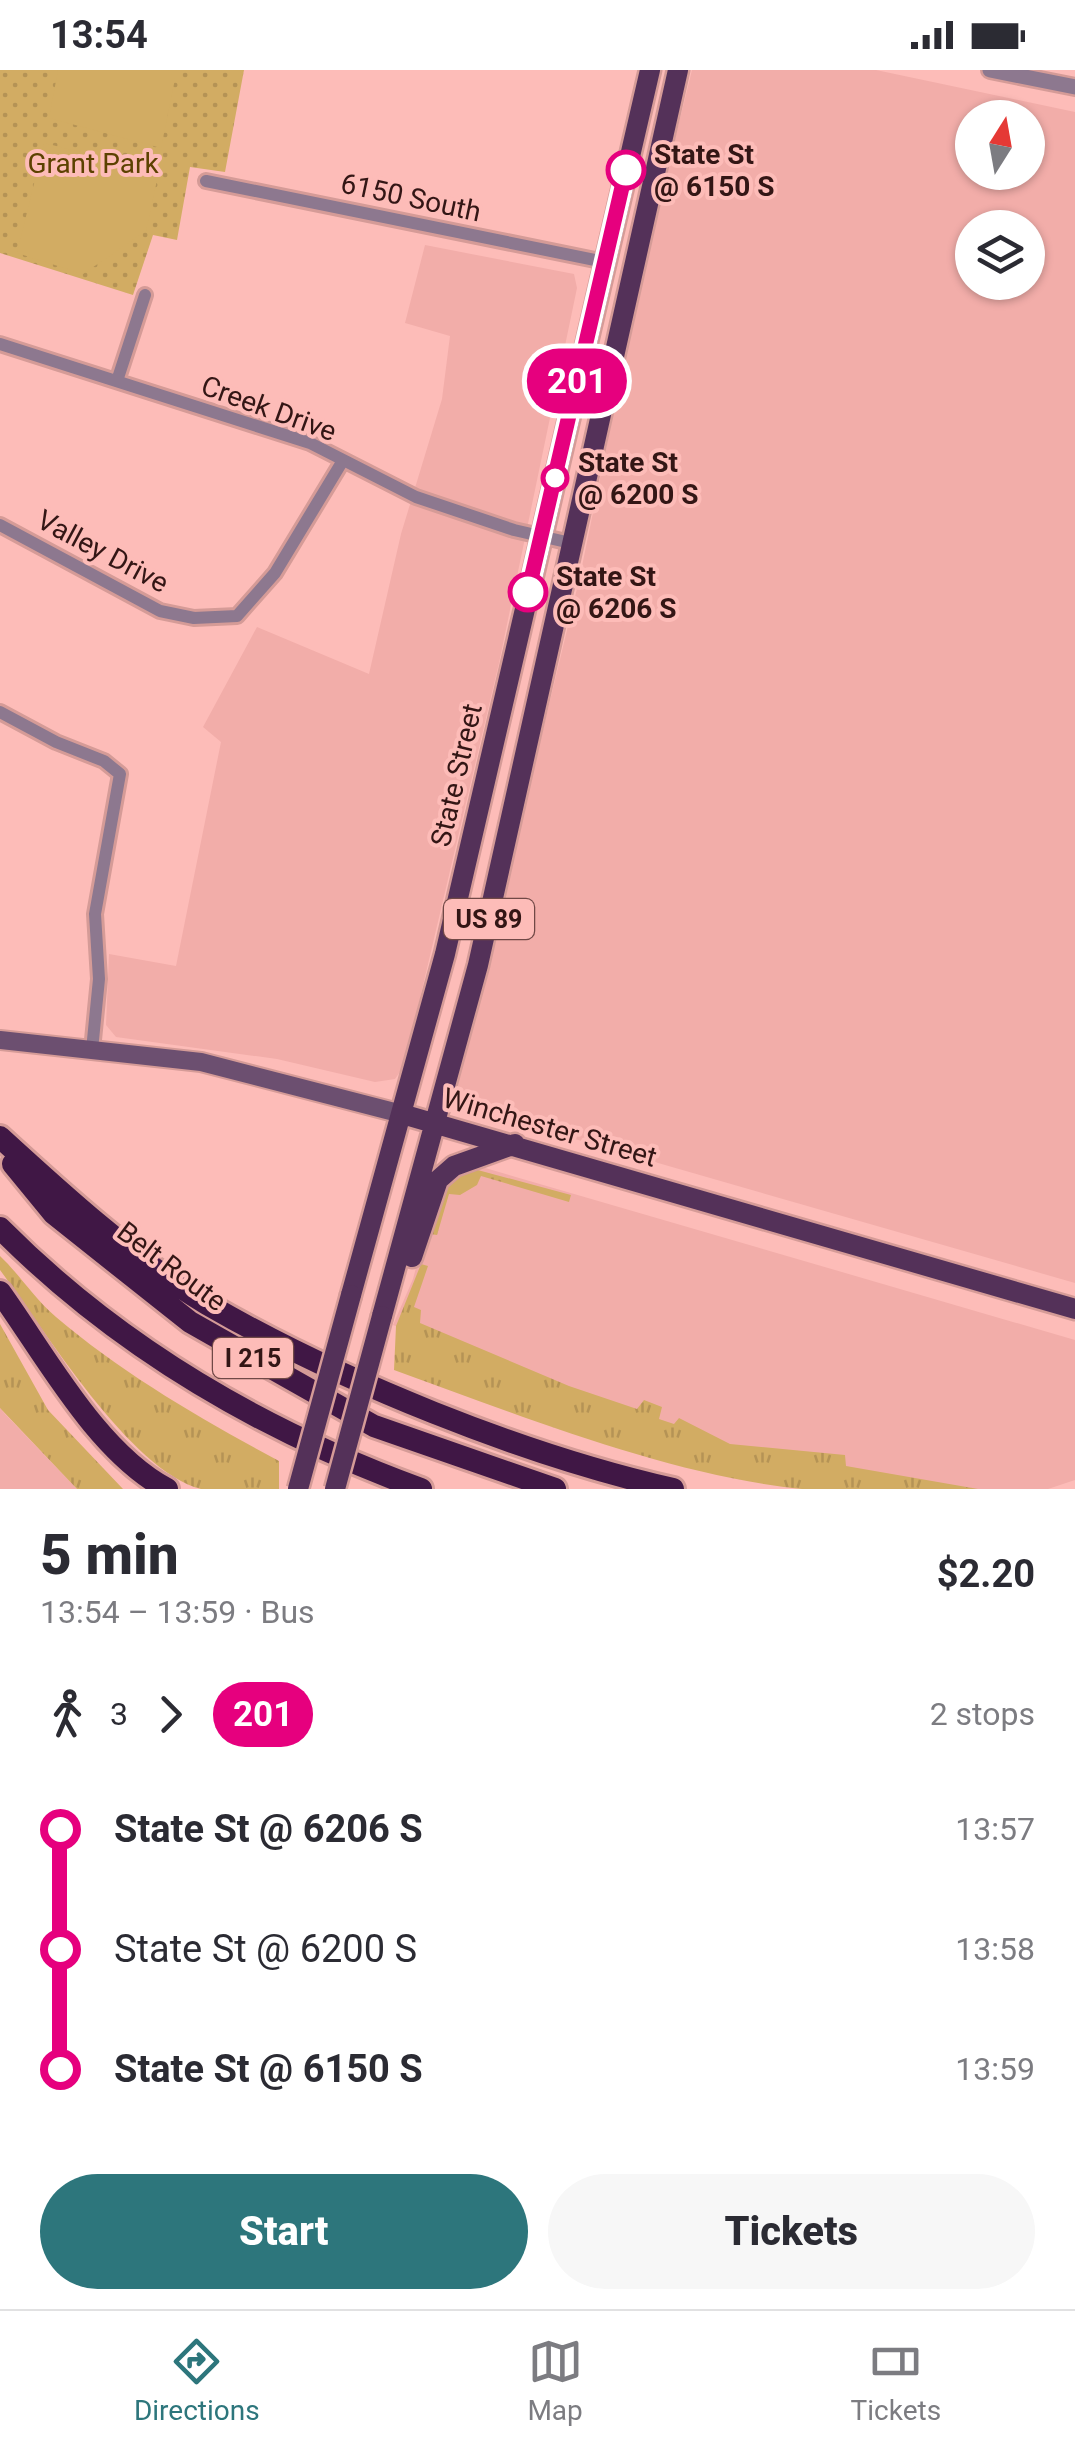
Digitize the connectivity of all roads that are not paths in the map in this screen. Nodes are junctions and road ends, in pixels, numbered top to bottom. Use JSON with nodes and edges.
{"nodes":[{"id":1,"x":650,"y":70,"type":"edge"},
{"id":2,"x":678,"y":70,"type":"edge"},
{"id":3,"x":990,"y":70,"type":"edge"},
{"id":4,"x":1075,"y":86,"type":"edge"},
{"id":5,"x":206,"y":180,"type":"dead end"},
{"id":6,"x":604,"y":262,"type":"junction"},
{"id":7,"x":145,"y":294,"type":"dead end"},
{"id":8,"x":0,"y":344,"type":"edge"},
{"id":9,"x":116,"y":382,"type":"junction"},
{"id":10,"x":342,"y":462,"type":"junction"},
{"id":11,"x":0,"y":524,"type":"edge"},
{"id":12,"x":540,"y":537,"type":"junction"},
{"id":13,"x":575,"y":544,"type":"junction"},
{"id":14,"x":0,"y":712,"type":"edge"},
{"id":15,"x":6,"y":1041,"type":"edge"},
{"id":16,"x":92,"y":1050,"type":"junction"},
{"id":17,"x":402,"y":1114,"type":"junction"},
{"id":18,"x":436,"y":1122,"type":"junction"},
{"id":19,"x":0,"y":1137,"type":"edge"},
{"id":20,"x":515,"y":1144,"type":"junction"},
{"id":21,"x":0,"y":1149,"type":"edge"},
{"id":22,"x":0,"y":1228,"type":"edge"},
{"id":23,"x":0,"y":1292,"type":"edge"},
{"id":24,"x":1075,"y":1309,"type":"edge"},
{"id":25,"x":382,"y":1316,"type":"junction"},
{"id":26,"x":166,"y":1489,"type":"edge"},
{"id":27,"x":298,"y":1489,"type":"edge"},
{"id":28,"x":336,"y":1489,"type":"edge"},
{"id":29,"x":421,"y":1489,"type":"edge"},
{"id":30,"x":555,"y":1489,"type":"edge"},
{"id":31,"x":673,"y":1489,"type":"edge"}],
"edges":[{"from":1,"to":6,"type":"main road","name":"State Street","number":"US 89"},
{"from":2,"to":13,"type":"main road","number":"US 89"},
{"from":3,"to":4,"type":"street"},
{"from":5,"to":6,"type":"street","name":"6150 South"},
{"from":6,"to":12,"type":"main road","name":"State Street","number":"US 89"},
{"from":7,"to":9,"type":"street"},
{"from":8,"to":9,"type":"street","name":"Creek Drive"},
{"from":9,"to":10,"type":"street","name":"Creek Drive"},
{"from":10,"to":11,"type":"street","name":"Valley Drive"},
{"from":10,"to":12,"type":"street","name":"Creek Drive"},
{"from":12,"to":13,"type":"street","name":"Creek Drive"},
{"from":12,"to":17,"type":"main road","name":"State Street","number":"US 89"},
{"from":13,"to":18,"type":"main road","number":"US 89"},
{"from":14,"to":16,"type":"street"},
{"from":15,"to":16,"type":"main road","name":"Winchester Street"},
{"from":16,"to":17,"type":"main road","name":"Winchester Street"},
{"from":17,"to":18,"type":"main road","name":"Winchester Street"},
{"from":17,"to":27,"type":"main road","name":"State Street","number":"US 89","bridge":true},
{"from":18,"to":20,"type":"main road","name":"Winchester Street"},
{"from":18,"to":25,"type":"main road","number":"US 89"},
{"from":19,"to":31,"type":"highway"},
{"from":20,"to":24,"type":"main road","name":"Winchester Street"},
{"from":20,"to":25,"type":"main road"},
{"from":21,"to":30,"type":"highway","name":"Belt Route","number":"I 215"},
{"from":22,"to":29,"type":"highway","number":"I 215"},
{"from":23,"to":26,"type":"highway"},
{"from":25,"to":28,"type":"main road","number":"US 89","bridge":true}]}
